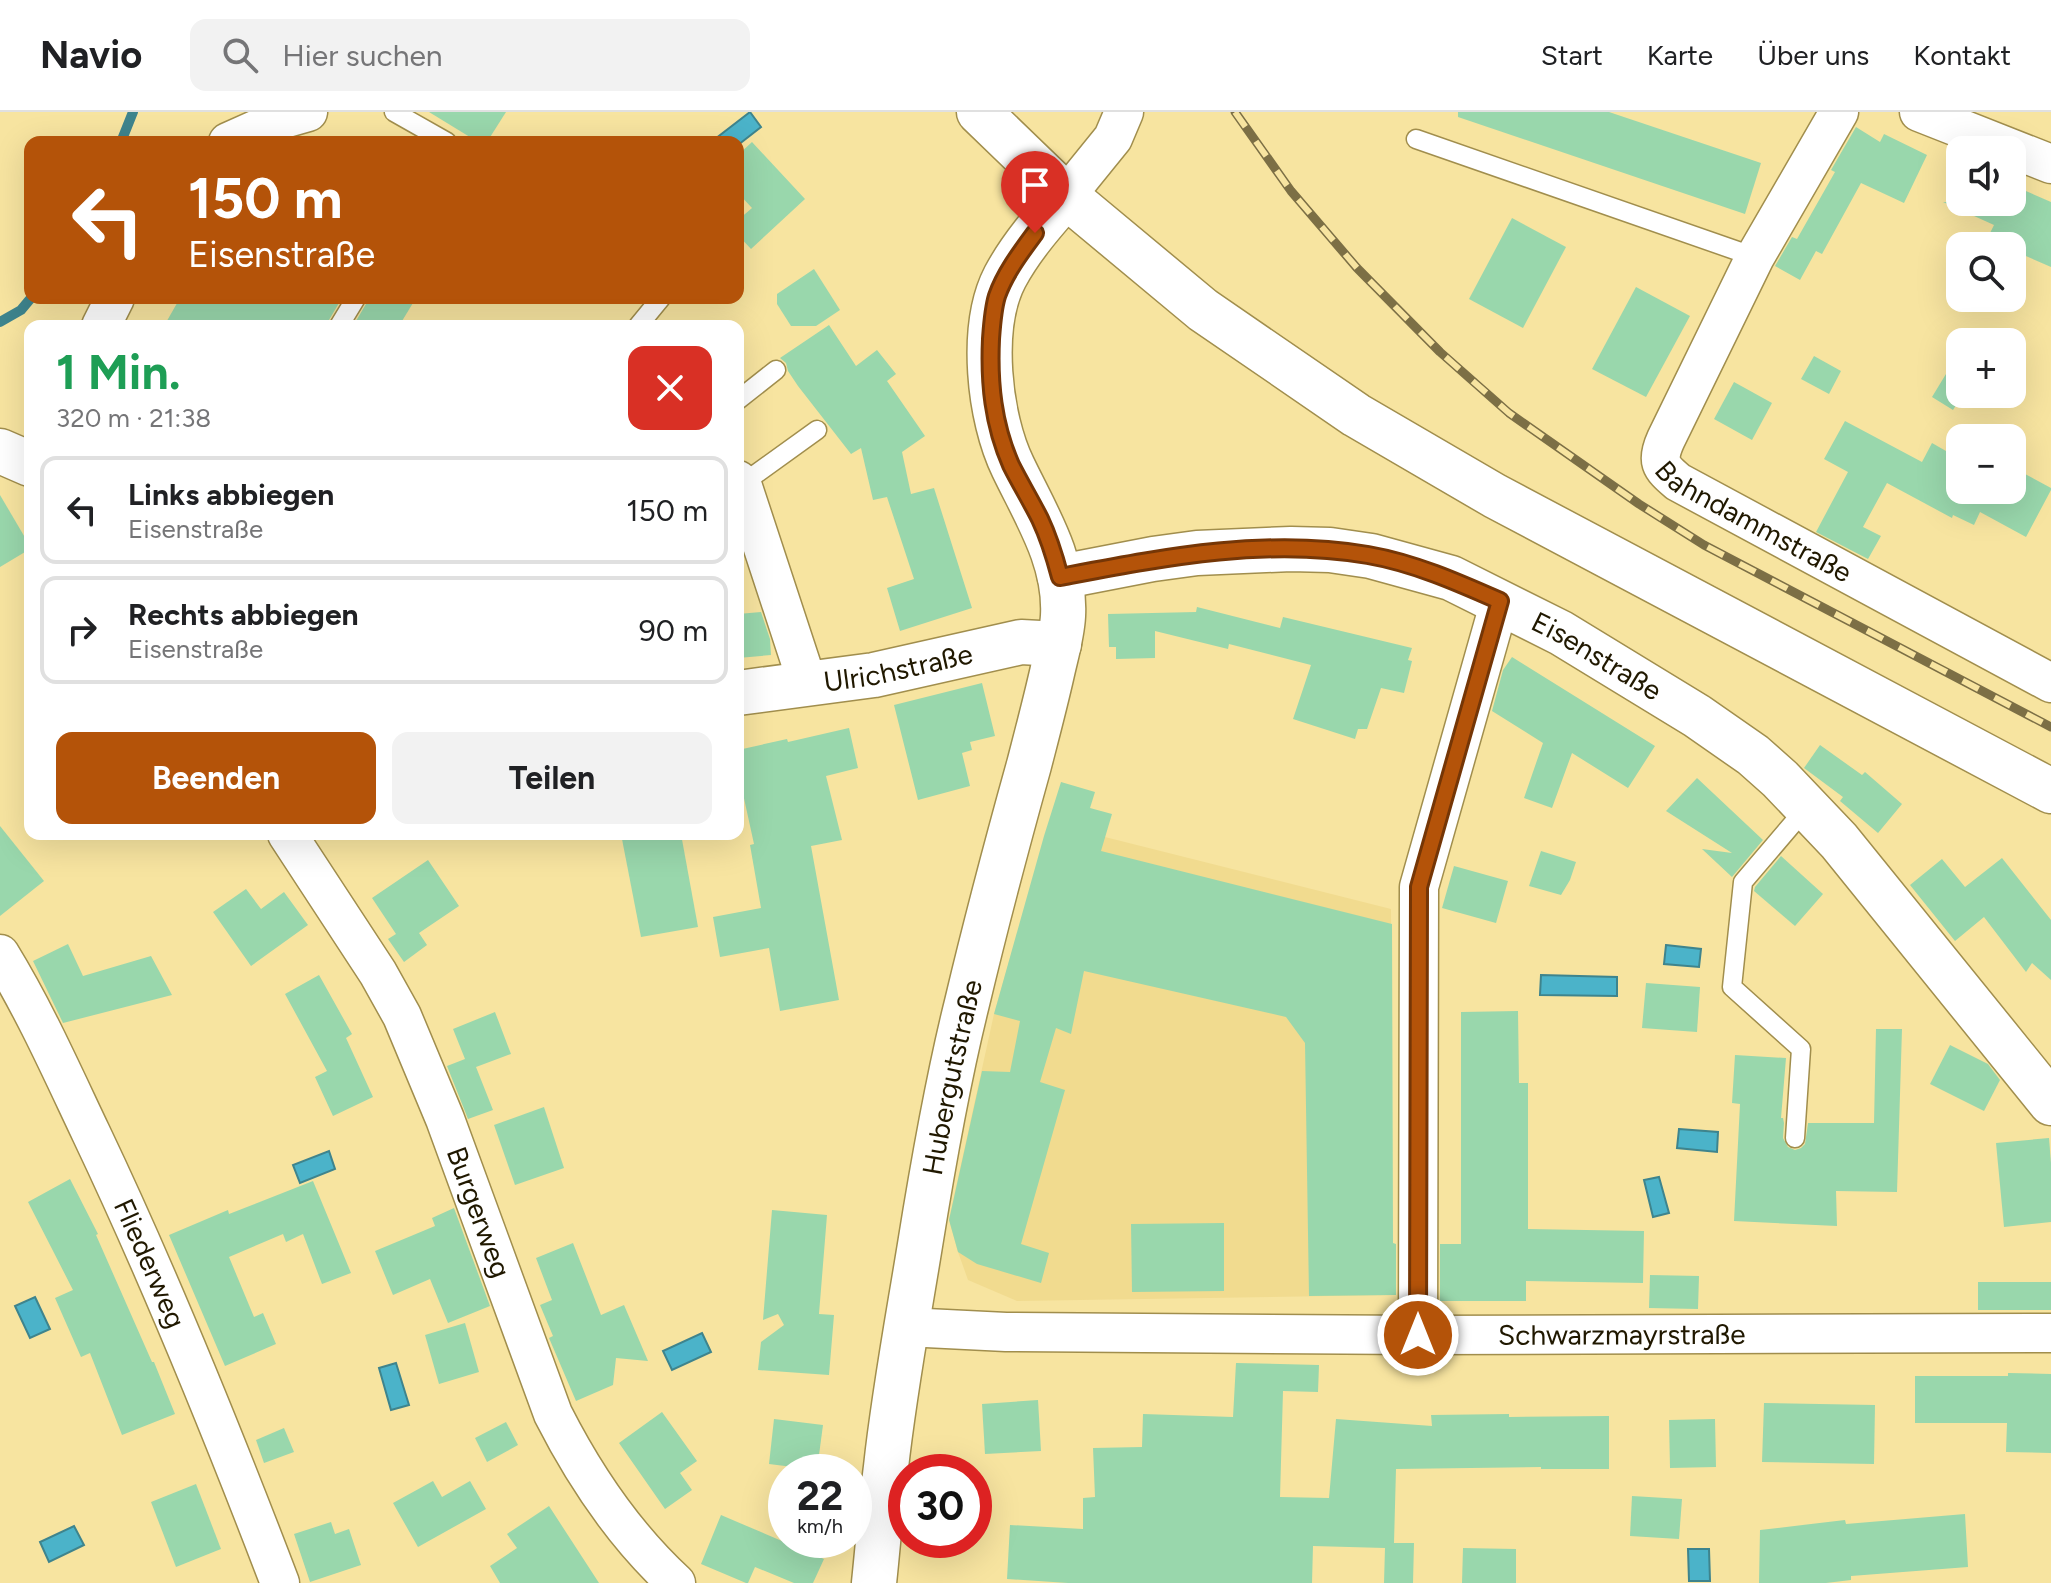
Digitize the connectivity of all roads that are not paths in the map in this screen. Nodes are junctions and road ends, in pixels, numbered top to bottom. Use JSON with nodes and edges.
{"nodes":[{"id":1,"x":308,"y":112,"type":"edge"},
{"id":2,"x":394,"y":112,"type":"edge"},
{"id":3,"x":979,"y":112,"type":"edge"},
{"id":4,"x":1124,"y":112,"type":"edge"},
{"id":5,"x":1839,"y":112,"type":"edge"},
{"id":6,"x":1919,"y":112,"type":"edge"},
{"id":7,"x":242,"y":136,"type":"edge"},
{"id":8,"x":436,"y":136,"type":"edge"},
{"id":9,"x":1416,"y":139,"type":"dead end"},
{"id":10,"x":2051,"y":164,"type":"edge"},
{"id":11,"x":1066,"y":196,"type":"junction"},
{"id":12,"x":1755,"y":257,"type":"junction"},
{"id":13,"x":656,"y":304,"type":"edge"},
{"id":14,"x":643,"y":320,"type":"edge"},
{"id":15,"x":776,"y":370,"type":"dead end"},
{"id":16,"x":744,"y":395,"type":"edge"},
{"id":17,"x":817,"y":430,"type":"dead end"},
{"id":18,"x":0,"y":451,"type":"edge"},
{"id":19,"x":24,"y":461,"type":"edge"},
{"id":20,"x":744,"y":479,"type":"edge"},
{"id":21,"x":744,"y":494,"type":"edge"},
{"id":22,"x":1060,"y":577,"type":"junction"},
{"id":23,"x":1500,"y":601,"type":"junction"},
{"id":24,"x":1059,"y":644,"type":"junction"},
{"id":25,"x":2051,"y":683,"type":"edge"},
{"id":26,"x":808,"y":685,"type":"junction"},
{"id":27,"x":744,"y":692,"type":"edge"},
{"id":28,"x":2051,"y":791,"type":"edge"},
{"id":29,"x":1807,"y":807,"type":"junction"},
{"id":30,"x":291,"y":840,"type":"edge"},
{"id":31,"x":0,"y":954,"type":"edge"},
{"id":32,"x":2051,"y":1103,"type":"edge"},
{"id":33,"x":1795,"y":1138,"type":"dead end"},
{"id":34,"x":906,"y":1327,"type":"junction"},
{"id":35,"x":2051,"y":1333,"type":"edge"},
{"id":36,"x":1418,"y":1335,"type":"junction"},
{"id":37,"x":280,"y":1583,"type":"edge"},
{"id":38,"x":676,"y":1583,"type":"edge"},
{"id":39,"x":874,"y":1583,"type":"edge"}],
"edges":[{"from":1,"to":7,"type":"street"},
{"from":2,"to":8,"type":"lane"},
{"from":3,"to":11,"type":"street"},
{"from":4,"to":11,"type":"street"},
{"from":5,"to":12,"type":"street"},
{"from":6,"to":10,"type":"street"},
{"from":9,"to":12,"type":"lane"},
{"from":11,"to":22,"type":"street"},
{"from":11,"to":28,"type":"street"},
{"from":12,"to":25,"type":"street","name":"Bahndammstraße"},
{"from":13,"to":14,"type":"lane"},
{"from":15,"to":16,"type":"lane"},
{"from":17,"to":20,"type":"lane"},
{"from":18,"to":19,"type":"street"},
{"from":21,"to":26,"type":"street"},
{"from":22,"to":23,"type":"street","name":"Eisenstraße"},
{"from":22,"to":24,"type":"street","name":"Hubergutstraße"},
{"from":23,"to":29,"type":"street","name":"Eisenstraße"},
{"from":23,"to":36,"type":"street"},
{"from":24,"to":26,"type":"street","name":"Ulrichstraße"},
{"from":24,"to":34,"type":"street","name":"Hubergutstraße"},
{"from":26,"to":27,"type":"street","name":"Ulrichstraße"},
{"from":29,"to":32,"type":"street","name":"Eisenstraße"},
{"from":29,"to":33,"type":"lane"},
{"from":30,"to":38,"type":"street","name":"Burgerweg"},
{"from":31,"to":37,"type":"street","name":"Fliederweg"},
{"from":34,"to":36,"type":"street","name":"Schwarzmayrstraße"},
{"from":34,"to":39,"type":"street","name":"Hubergutstraße"},
{"from":35,"to":36,"type":"street","name":"Schwarzmayrstraße"}]}
